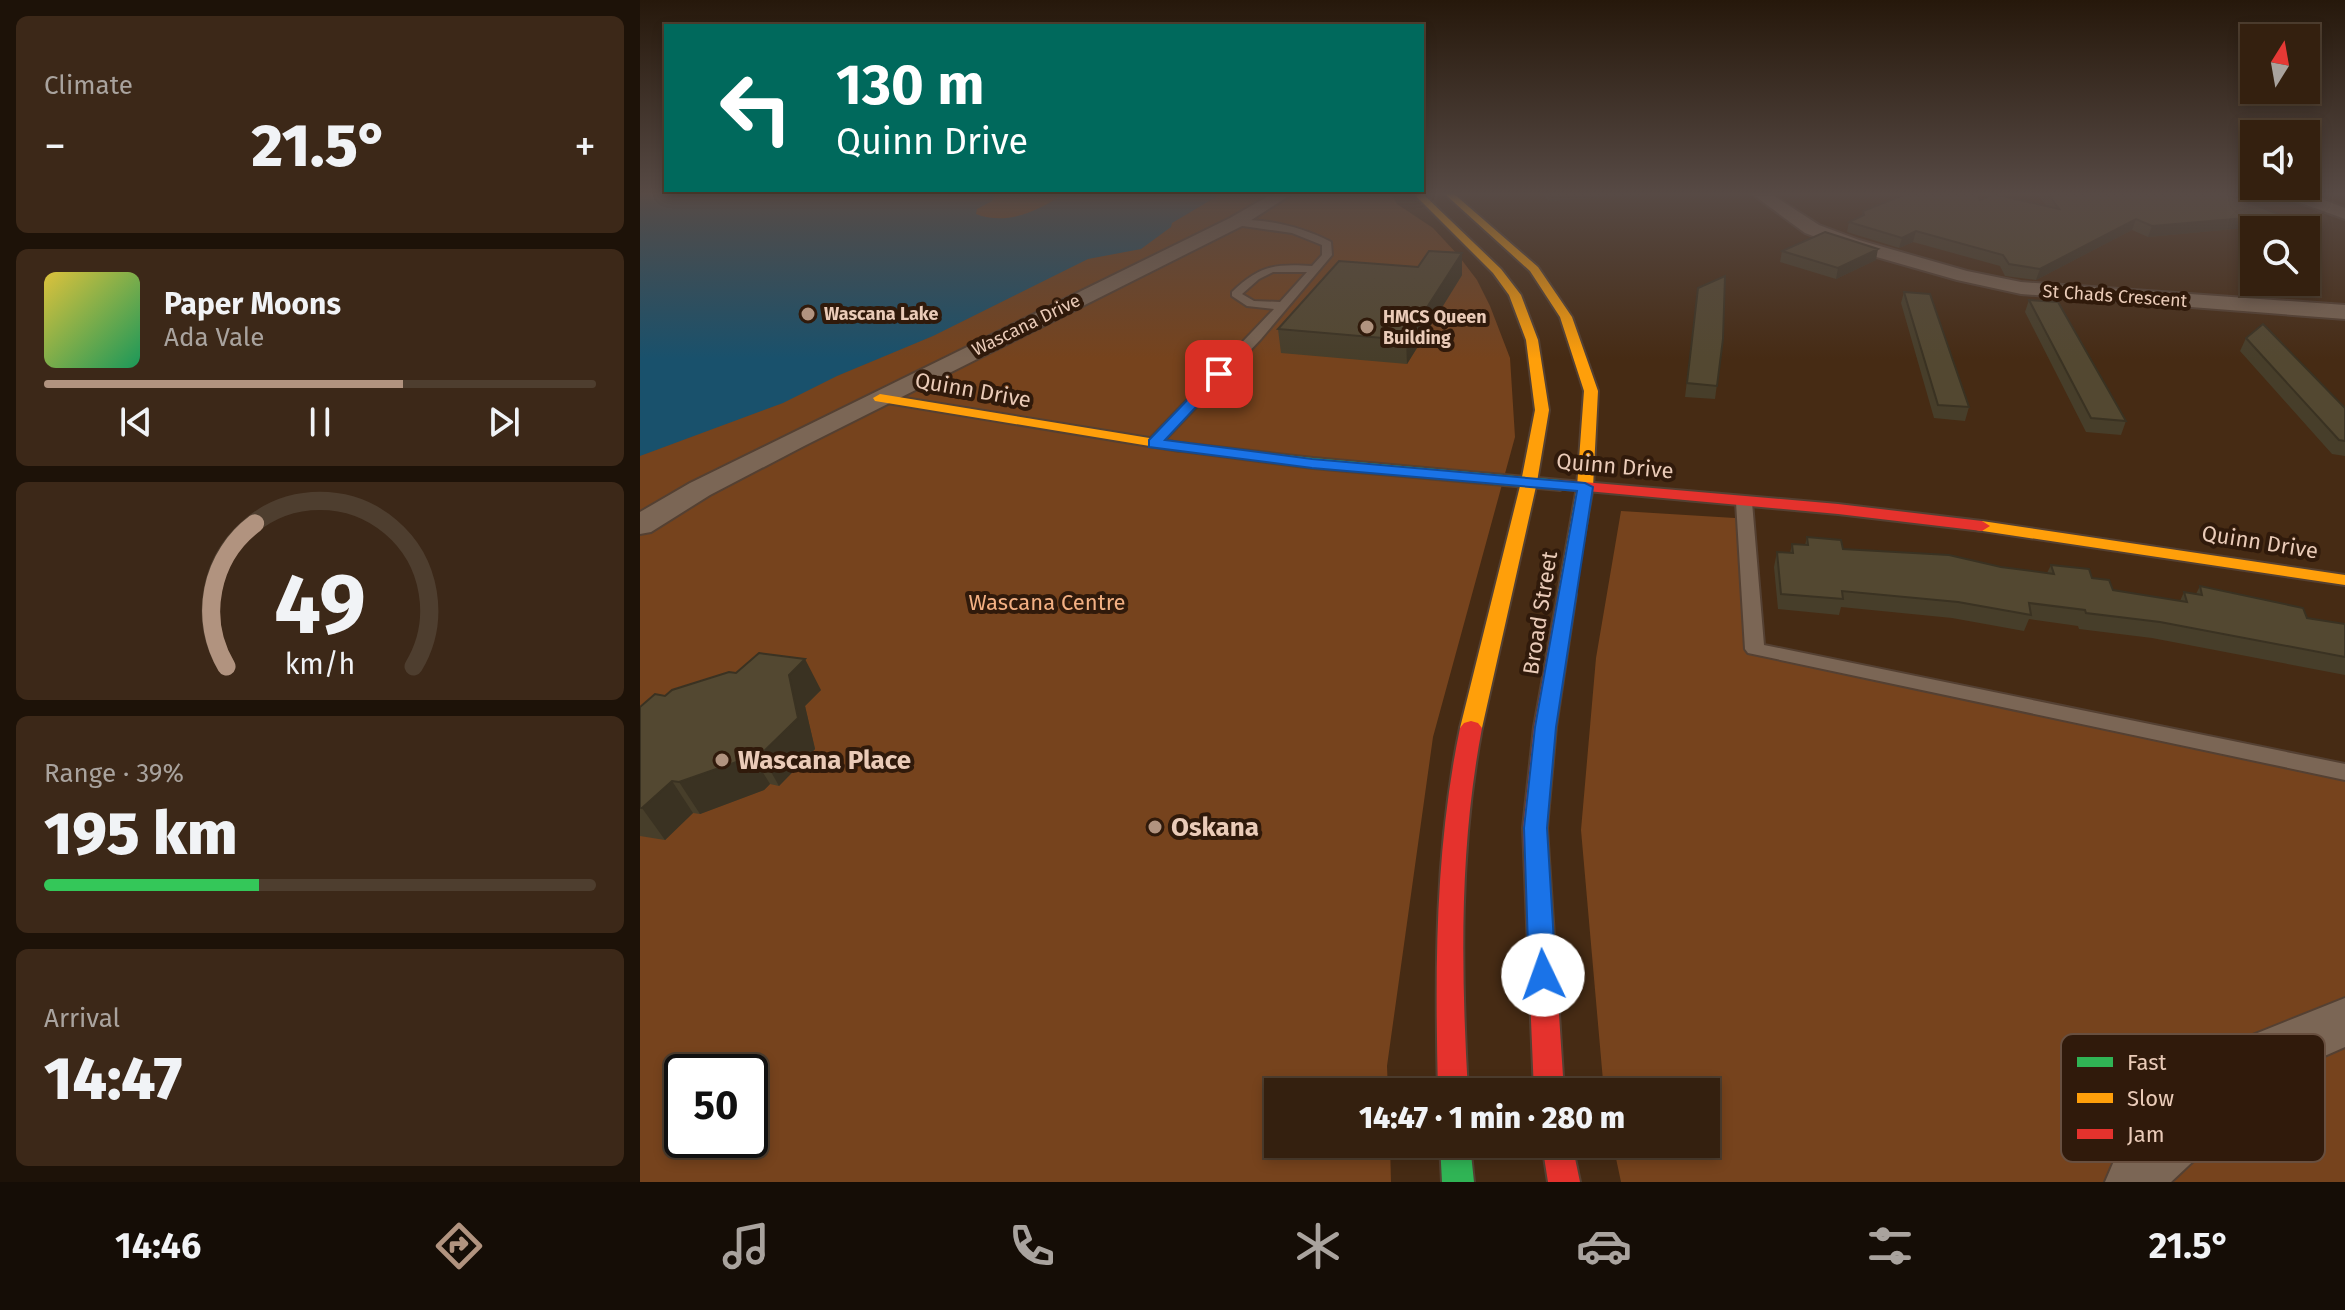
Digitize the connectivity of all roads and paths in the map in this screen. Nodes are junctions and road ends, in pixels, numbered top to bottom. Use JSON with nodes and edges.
{"nodes":[{"id":1,"x":1181,"y":249,"type":"edge"},
{"id":2,"x":1329,"y":249,"type":"edge"},
{"id":3,"x":1475,"y":249,"type":"edge"},
{"id":4,"x":1512,"y":249,"type":"edge"},
{"id":5,"x":1870,"y":249,"type":"edge"},
{"id":6,"x":1315,"y":269,"type":"junction"},
{"id":7,"x":1283,"y":306,"type":"junction"},
{"id":8,"x":2345,"y":312,"type":"edge"},
{"id":9,"x":880,"y":398,"type":"junction"},
{"id":10,"x":1154,"y":443,"type":"junction"},
{"id":11,"x":1529,"y":482,"type":"junction"},
{"id":12,"x":1585,"y":487,"type":"junction"},
{"id":13,"x":1744,"y":502,"type":"junction"},
{"id":14,"x":640,"y":525,"type":"edge"},
{"id":15,"x":2345,"y":580,"type":"edge"},
{"id":16,"x":2345,"y":772,"type":"edge"},
{"id":17,"x":2345,"y":1022,"type":"edge"},
{"id":18,"x":2316,"y":1034,"type":"edge"},
{"id":19,"x":1452,"y":1078,"type":"edge"},
{"id":20,"x":1548,"y":1078,"type":"edge"},
{"id":21,"x":1456,"y":1158,"type":"edge"},
{"id":22,"x":1560,"y":1158,"type":"edge"},
{"id":23,"x":2149,"y":1162,"type":"edge"},
{"id":24,"x":1458,"y":1182,"type":"edge"},
{"id":25,"x":1564,"y":1182,"type":"edge"},
{"id":26,"x":2135,"y":1182,"type":"edge"}],
"edges":[{"from":1,"to":9,"type":"street","name":"Wascana Drive"},
{"from":2,"to":6,"type":"lane"},
{"from":3,"to":11,"type":"main road","name":"Broad Street"},
{"from":4,"to":12,"type":"main road","name":"Broad Street"},
{"from":5,"to":8,"type":"street","name":"St Chads Crescent"},
{"from":6,"to":7,"type":"lane"},
{"from":6,"to":7,"type":"lane"},
{"from":7,"to":10,"type":"lane"},
{"from":9,"to":10,"type":"main road","name":"Quinn Drive"},
{"from":9,"to":14,"type":"street","name":"Wascana Drive"},
{"from":10,"to":11,"type":"main road","name":"Quinn Drive"},
{"from":11,"to":12,"type":"main road","name":"Quinn Drive"},
{"from":11,"to":19,"type":"main road","name":"Broad Street"},
{"from":12,"to":13,"type":"main road","name":"Quinn Drive"},
{"from":12,"to":20,"type":"main road","name":"Broad Street"},
{"from":13,"to":15,"type":"main road","name":"Quinn Drive"},
{"from":13,"to":16,"type":"lane"},
{"from":17,"to":18,"type":"street"},
{"from":21,"to":24,"type":"main road"},
{"from":22,"to":25,"type":"main road"},
{"from":23,"to":26,"type":"street"}]}
